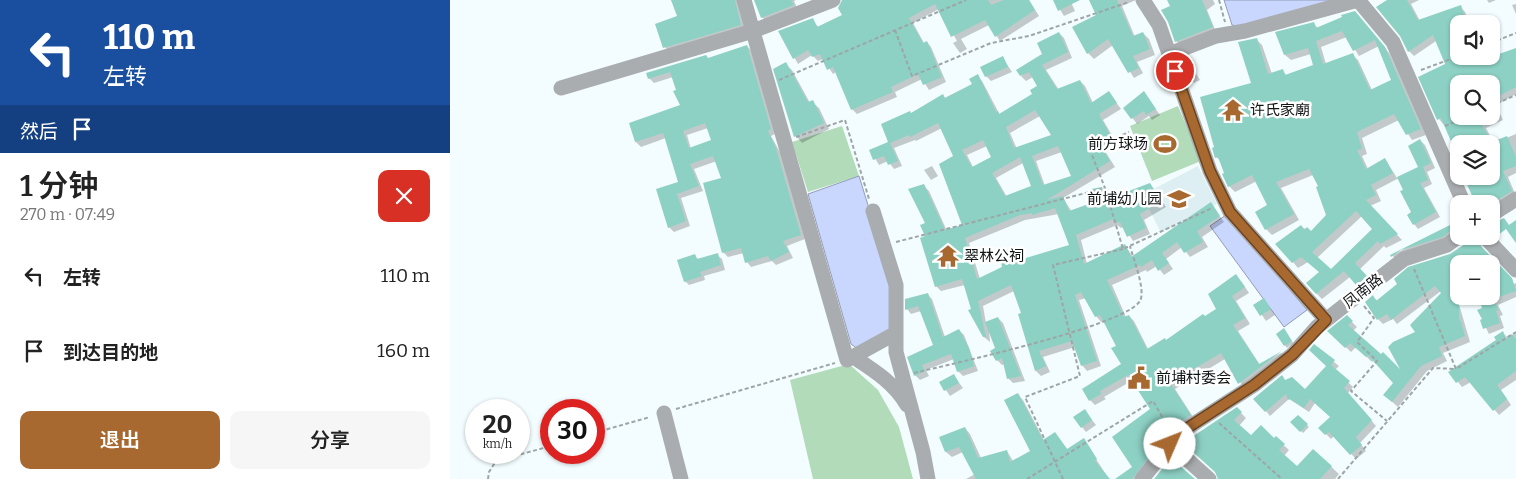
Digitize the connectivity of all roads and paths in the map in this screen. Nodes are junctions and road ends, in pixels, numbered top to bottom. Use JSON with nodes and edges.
{"nodes":[{"id":1,"x":744,"y":0,"type":"edge"},
{"id":2,"x":833,"y":0,"type":"edge"},
{"id":3,"x":966,"y":0,"type":"edge"},
{"id":4,"x":1136,"y":0,"type":"edge"},
{"id":5,"x":1143,"y":0,"type":"edge"},
{"id":6,"x":1219,"y":0,"type":"edge"},
{"id":7,"x":1358,"y":0,"type":"edge"},
{"id":8,"x":895,"y":30,"type":"junction"},
{"id":9,"x":753,"y":31,"type":"junction"},
{"id":10,"x":1516,"y":33,"type":"edge"},
{"id":11,"x":1228,"y":34,"type":"junction"},
{"id":12,"x":1500,"y":39,"type":"edge"},
{"id":13,"x":1169,"y":54,"type":"junction"},
{"id":14,"x":1450,"y":59,"type":"edge"},
{"id":15,"x":1407,"y":76,"type":"junction"},
{"id":16,"x":768,"y":84,"type":"junction"},
{"id":17,"x":560,"y":88,"type":"dead end"},
{"id":18,"x":1516,"y":95,"type":"edge"},
{"id":19,"x":1500,"y":102,"type":"edge"},
{"id":20,"x":1450,"y":124,"type":"edge"},
{"id":21,"x":1129,"y":132,"type":"dead end"},
{"id":22,"x":1432,"y":132,"type":"junction"},
{"id":23,"x":784,"y":141,"type":"junction"},
{"id":24,"x":1105,"y":188,"type":"junction"},
{"id":25,"x":1460,"y":195,"type":"edge"},
{"id":26,"x":1516,"y":198,"type":"edge"},
{"id":27,"x":1225,"y":202,"type":"junction"},
{"id":28,"x":1500,"y":209,"type":"edge"},
{"id":29,"x":873,"y":211,"type":"joint"},
{"id":30,"x":1450,"y":242,"type":"edge"},
{"id":31,"x":884,"y":245,"type":"junction"},
{"id":32,"x":1492,"y":245,"type":"edge"},
{"id":33,"x":1130,"y":246,"type":"junction"},
{"id":34,"x":1123,"y":249,"type":"junction"},
{"id":35,"x":1409,"y":257,"type":"junction"},
{"id":36,"x":1516,"y":270,"type":"edge"},
{"id":37,"x":1355,"y":297,"type":"junction"},
{"id":38,"x":1326,"y":320,"type":"junction"},
{"id":39,"x":1516,"y":332,"type":"edge"},
{"id":40,"x":896,"y":333,"type":"junction"},
{"id":41,"x":1070,"y":334,"type":"junction"},
{"id":42,"x":851,"y":359,"type":"junction"},
{"id":43,"x":1456,"y":369,"type":"junction"},
{"id":44,"x":902,"y":376,"type":"junction"},
{"id":45,"x":664,"y":413,"type":"junction"},
{"id":46,"x":1208,"y":414,"type":"junction"},
{"id":47,"x":913,"y":416,"type":"junction"},
{"id":48,"x":1387,"y":421,"type":"junction"},
{"id":49,"x":605,"y":430,"type":"edge"},
{"id":50,"x":1173,"y":441,"type":"junction"},
{"id":51,"x":540,"y":449,"type":"edge"},
{"id":52,"x":1056,"y":463,"type":"junction"},
{"id":53,"x":488,"y":479,"type":"edge"},
{"id":54,"x":681,"y":479,"type":"edge"},
{"id":55,"x":928,"y":479,"type":"edge"},
{"id":56,"x":1027,"y":479,"type":"edge"},
{"id":57,"x":1063,"y":479,"type":"edge"},
{"id":58,"x":1142,"y":479,"type":"edge"},
{"id":59,"x":1210,"y":479,"type":"edge"},
{"id":60,"x":1282,"y":479,"type":"edge"},
{"id":61,"x":1338,"y":479,"type":"edge"}],
"edges":[{"from":1,"to":9,"type":"street"},
{"from":2,"to":9,"type":"street"},
{"from":3,"to":8,"type":"path"},
{"from":4,"to":8,"type":"path"},
{"from":5,"to":13,"type":"street"},
{"from":6,"to":11,"type":"path"},
{"from":7,"to":11,"type":"street"},
{"from":7,"to":15,"type":"street"},
{"from":8,"to":16,"type":"path"},
{"from":9,"to":16,"type":"street"},
{"from":9,"to":17,"type":"street"},
{"from":10,"to":12,"type":"path"},
{"from":11,"to":13,"type":"street"},
{"from":13,"to":27,"type":"street"},
{"from":14,"to":15,"type":"path"},
{"from":15,"to":22,"type":"street"},
{"from":16,"to":23,"type":"street"},
{"from":18,"to":19,"type":"path"},
{"from":20,"to":22,"type":"path"},
{"from":21,"to":24,"type":"path"},
{"from":22,"to":25,"type":"street"},
{"from":23,"to":29,"type":"path"},
{"from":23,"to":42,"type":"street"},
{"from":24,"to":31,"type":"path"},
{"from":24,"to":34,"type":"path"},
{"from":26,"to":28,"type":"street"},
{"from":27,"to":33,"type":"path"},
{"from":27,"to":38,"type":"street"},
{"from":29,"to":31,"type":"street"},
{"from":30,"to":35,"type":"street","name":"凤南路"},
{"from":31,"to":40,"type":"street"},
{"from":32,"to":36,"type":"street"},
{"from":33,"to":34,"type":"path"},
{"from":33,"to":41,"type":"path"},
{"from":34,"to":41,"type":"path"},
{"from":35,"to":37,"type":"street","name":"凤南路"},
{"from":35,"to":43,"type":"path"},
{"from":37,"to":38,"type":"street","name":"凤南路"},
{"from":37,"to":48,"type":"path"},
{"from":38,"to":46,"type":"street","name":"凤南路"},
{"from":39,"to":43,"type":"path"},
{"from":40,"to":42,"type":"street"},
{"from":40,"to":44,"type":"street"},
{"from":41,"to":44,"type":"path"},
{"from":41,"to":52,"type":"path"},
{"from":42,"to":45,"type":"path"},
{"from":42,"to":47,"type":"street"},
{"from":43,"to":48,"type":"path"},
{"from":44,"to":47,"type":"street"},
{"from":45,"to":49,"type":"path"},
{"from":45,"to":54,"type":"street"},
{"from":46,"to":50,"type":"street","name":"凤南路"},
{"from":46,"to":60,"type":"path"},
{"from":47,"to":55,"type":"street"},
{"from":48,"to":61,"type":"path"},
{"from":50,"to":52,"type":"path"},
{"from":50,"to":58,"type":"street","name":"凤南路"},
{"from":50,"to":59,"type":"street"},
{"from":51,"to":53,"type":"path"},
{"from":52,"to":56,"type":"path"},
{"from":52,"to":57,"type":"path"}]}
